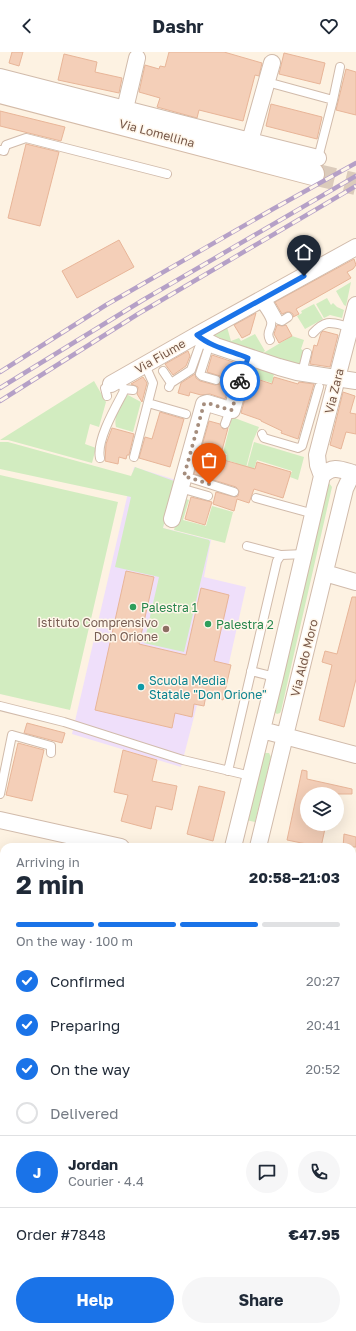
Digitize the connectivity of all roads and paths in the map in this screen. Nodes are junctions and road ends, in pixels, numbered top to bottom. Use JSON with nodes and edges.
{"nodes":[{"id":1,"x":137,"y":58,"type":"dead end"},
{"id":2,"x":272,"y":63,"type":"dead end"},
{"id":3,"x":340,"y":67,"type":"dead end"},
{"id":4,"x":0,"y":77,"type":"edge"},
{"id":5,"x":267,"y":82,"type":"junction"},
{"id":6,"x":0,"y":92,"type":"edge"},
{"id":7,"x":333,"y":100,"type":"junction"},
{"id":8,"x":125,"y":109,"type":"junction"},
{"id":9,"x":250,"y":141,"type":"junction"},
{"id":10,"x":0,"y":150,"type":"edge"},
{"id":11,"x":316,"y":166,"type":"junction"},
{"id":12,"x":167,"y":174,"type":"dead end"},
{"id":13,"x":356,"y":247,"type":"edge"},
{"id":14,"x":262,"y":299,"type":"junction"},
{"id":15,"x":356,"y":305,"type":"edge"},
{"id":16,"x":288,"y":317,"type":"dead end"},
{"id":17,"x":350,"y":327,"type":"junction"},
{"id":18,"x":313,"y":333,"type":"dead end"},
{"id":19,"x":203,"y":339,"type":"junction"},
{"id":20,"x":270,"y":340,"type":"dead end"},
{"id":21,"x":307,"y":352,"type":"dead end"},
{"id":22,"x":248,"y":358,"type":"junction"},
{"id":23,"x":145,"y":365,"type":"junction"},
{"id":24,"x":163,"y":371,"type":"dead end"},
{"id":25,"x":302,"y":373,"type":"junction"},
{"id":26,"x":337,"y":378,"type":"junction"},
{"id":27,"x":216,"y":380,"type":"dead end"},
{"id":28,"x":356,"y":382,"type":"edge"},
{"id":29,"x":115,"y":387,"type":"junction"},
{"id":30,"x":319,"y":387,"type":"dead end"},
{"id":31,"x":133,"y":390,"type":"dead end"},
{"id":32,"x":148,"y":403,"type":"junction"},
{"id":33,"x":312,"y":412,"type":"junction"},
{"id":34,"x":186,"y":414,"type":"dead end"},
{"id":35,"x":328,"y":416,"type":"junction"},
{"id":36,"x":262,"y":434,"type":"dead end"},
{"id":37,"x":134,"y":457,"type":"dead end"},
{"id":38,"x":100,"y":458,"type":"dead end"},
{"id":39,"x":356,"y":474,"type":"edge"},
{"id":40,"x":322,"y":476,"type":"junction"},
{"id":41,"x":182,"y":482,"type":"junction"},
{"id":42,"x":234,"y":492,"type":"dead end"},
{"id":43,"x":208,"y":496,"type":"dead end"},
{"id":44,"x":256,"y":498,"type":"dead end"},
{"id":45,"x":314,"y":514,"type":"junction"},
{"id":46,"x":172,"y":519,"type":"dead end"},
{"id":47,"x":247,"y":546,"type":"dead end"},
{"id":48,"x":304,"y":554,"type":"junction"},
{"id":49,"x":281,"y":555,"type":"junction"},
{"id":50,"x":324,"y":573,"type":"junction"},
{"id":51,"x":356,"y":582,"type":"edge"},
{"id":52,"x":251,"y":671,"type":"junction"},
{"id":53,"x":275,"y":677,"type":"junction"},
{"id":54,"x":0,"y":706,"type":"edge"},
{"id":55,"x":262,"y":730,"type":"junction"},
{"id":56,"x":285,"y":736,"type":"junction"},
{"id":57,"x":51,"y":753,"type":"dead end"},
{"id":58,"x":356,"y":755,"type":"edge"},
{"id":59,"x":228,"y":771,"type":"junction"},
{"id":60,"x":251,"y":776,"type":"junction"},
{"id":61,"x":0,"y":794,"type":"edge"},
{"id":62,"x":0,"y":820,"type":"edge"},
{"id":63,"x":103,"y":843,"type":"edge"},
{"id":64,"x":234,"y":843,"type":"edge"},
{"id":65,"x":259,"y":843,"type":"edge"}],
"edges":[{"from":1,"to":8,"type":"street","name":"Via Lomellina"},
{"from":2,"to":5,"type":"street"},
{"from":3,"to":7,"type":"lane"},
{"from":4,"to":8,"type":"street","name":"Via Lomellina"},
{"from":5,"to":7,"type":"lane"},
{"from":5,"to":9,"type":"street"},
{"from":6,"to":11,"type":"main road","name":"Via Lomellina"},
{"from":7,"to":11,"type":"lane"},
{"from":8,"to":9,"type":"street","name":"Via Lomellina"},
{"from":9,"to":11,"type":"street","name":"Via Lomellina"},
{"from":10,"to":12,"type":"lane"},
{"from":13,"to":14,"type":"street","name":"Via Fiume"},
{"from":14,"to":16,"type":"lane"},
{"from":14,"to":19,"type":"street","name":"Via Fiume"},
{"from":14,"to":20,"type":"lane"},
{"from":15,"to":17,"type":"street","name":"Via Zara"},
{"from":17,"to":18,"type":"lane"},
{"from":17,"to":26,"type":"street","name":"Via Zara"},
{"from":19,"to":22,"type":"street"},
{"from":19,"to":23,"type":"street","name":"Via Fiume"},
{"from":19,"to":24,"type":"lane"},
{"from":19,"to":27,"type":"lane"},
{"from":21,"to":25,"type":"lane"},
{"from":22,"to":25,"type":"street"},
{"from":22,"to":41,"type":"street"},
{"from":23,"to":29,"type":"street","name":"Via Fiume"},
{"from":23,"to":32,"type":"lane"},
{"from":25,"to":26,"type":"street"},
{"from":26,"to":28,"type":"street"},
{"from":26,"to":35,"type":"street","name":"Via Zara"},
{"from":29,"to":31,"type":"lane"},
{"from":29,"to":38,"type":"lane"},
{"from":30,"to":33,"type":"lane"},
{"from":32,"to":34,"type":"lane"},
{"from":32,"to":37,"type":"lane"},
{"from":33,"to":35,"type":"lane"},
{"from":33,"to":36,"type":"lane"},
{"from":35,"to":40,"type":"street","name":"Via Zara"},
{"from":39,"to":40,"type":"street"},
{"from":39,"to":50,"type":"street","name":"Via Aldo Moro"},
{"from":40,"to":45,"type":"street","name":"Via Aldo Moro"},
{"from":41,"to":42,"type":"lane"},
{"from":41,"to":43,"type":"lane"},
{"from":41,"to":46,"type":"street"},
{"from":44,"to":45,"type":"lane"},
{"from":45,"to":48,"type":"street","name":"Via Aldo Moro"},
{"from":47,"to":49,"type":"lane"},
{"from":48,"to":49,"type":"lane"},
{"from":48,"to":53,"type":"street","name":"Via Aldo Moro"},
{"from":49,"to":52,"type":"lane"},
{"from":50,"to":51,"type":"street"},
{"from":50,"to":56,"type":"street","name":"Via Aldo Moro"},
{"from":52,"to":53,"type":"lane"},
{"from":52,"to":59,"type":"lane"},
{"from":53,"to":55,"type":"street","name":"Via Aldo Moro"},
{"from":54,"to":59,"type":"lane"},
{"from":55,"to":56,"type":"street"},
{"from":55,"to":60,"type":"street","name":"Via Aldo Moro"},
{"from":56,"to":58,"type":"street"},
{"from":56,"to":65,"type":"street","name":"Via Aldo Moro"},
{"from":57,"to":61,"type":"lane"},
{"from":59,"to":60,"type":"lane"},
{"from":60,"to":64,"type":"street","name":"Via Aldo Moro"},
{"from":62,"to":63,"type":"street"}]}
